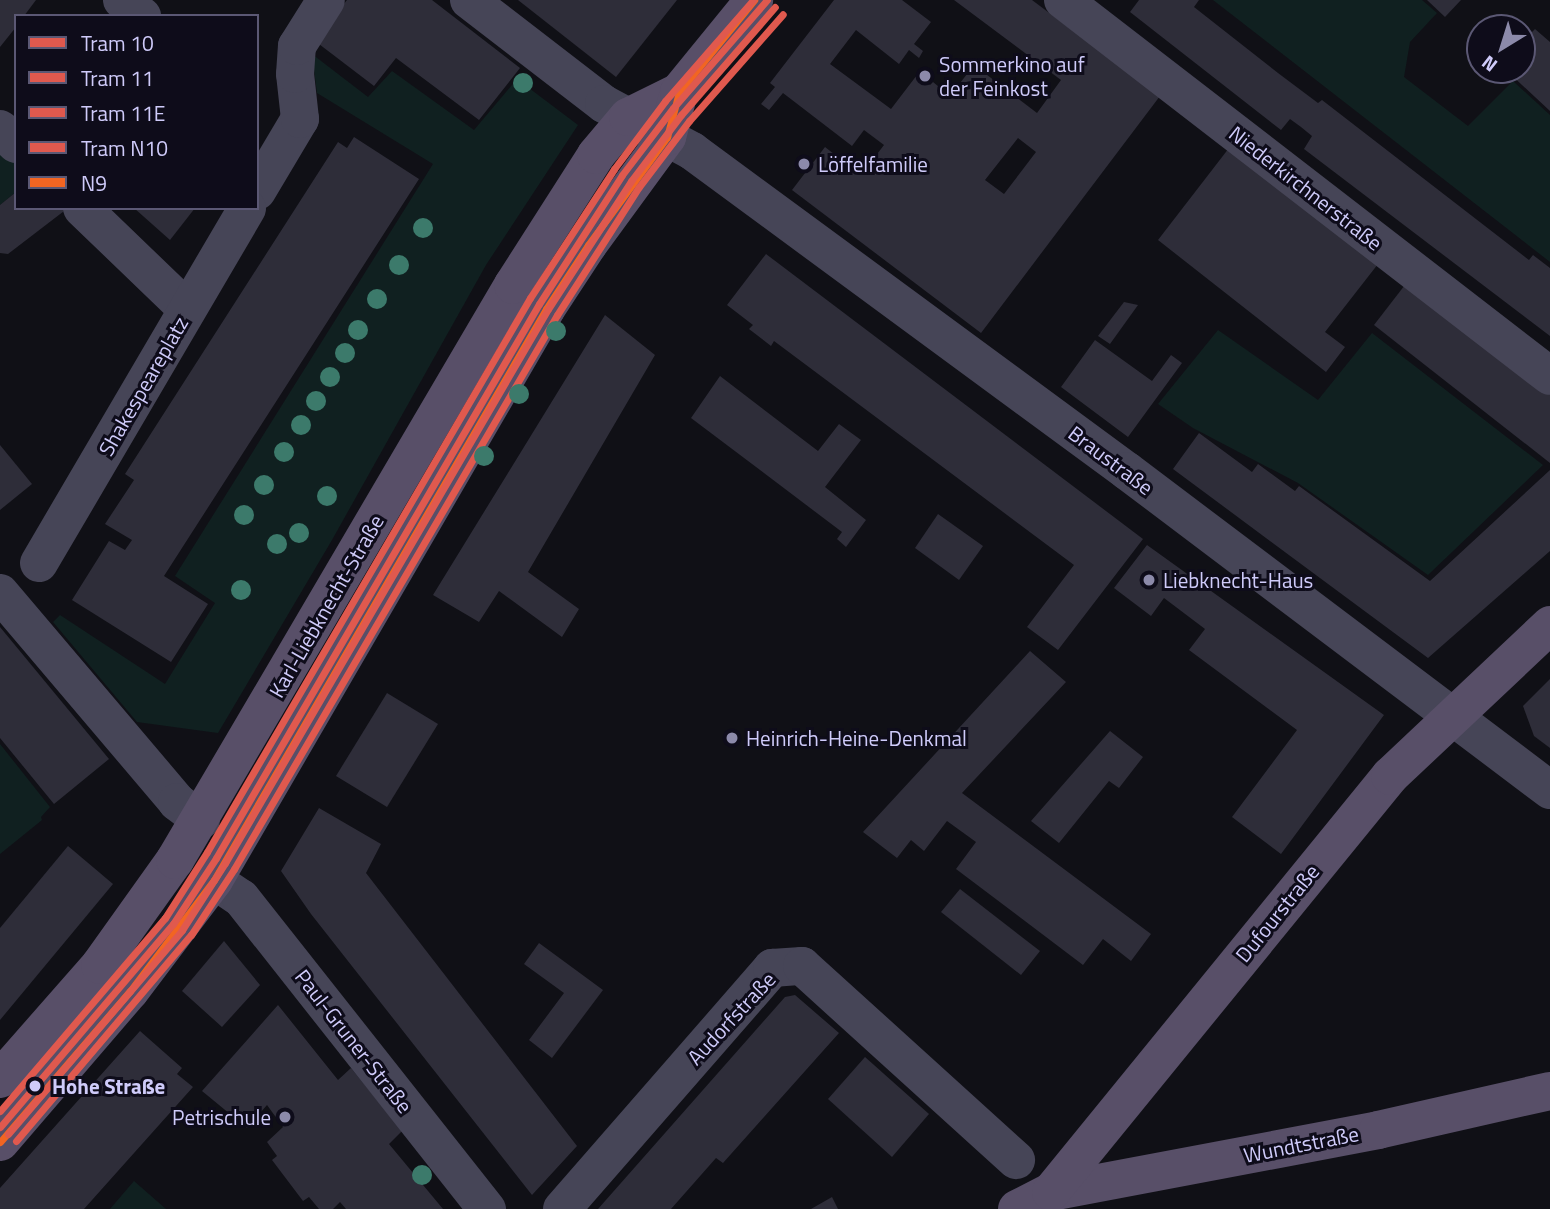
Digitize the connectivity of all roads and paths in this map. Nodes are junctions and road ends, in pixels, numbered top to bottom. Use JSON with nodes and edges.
{"nodes":[{"id":1,"x":122,"y":0,"type":"edge"},
{"id":2,"x":326,"y":0,"type":"edge"},
{"id":3,"x":469,"y":0,"type":"edge"},
{"id":4,"x":754,"y":0,"type":"edge"},
{"id":5,"x":1063,"y":0,"type":"edge"},
{"id":6,"x":140,"y":14,"type":"edge"},
{"id":7,"x":679,"y":92,"type":"junction"},
{"id":8,"x":628,"y":117,"type":"junction"},
{"id":9,"x":0,"y":129,"type":"edge"},
{"id":10,"x":667,"y":137,"type":"junction"},
{"id":11,"x":14,"y":142,"type":"edge"},
{"id":12,"x":259,"y":188,"type":"edge"},
{"id":13,"x":84,"y":210,"type":"edge"},
{"id":14,"x":246,"y":210,"type":"edge"},
{"id":15,"x":187,"y":309,"type":"junction"},
{"id":16,"x":1550,"y":376,"type":"edge"},
{"id":17,"x":39,"y":564,"type":"dead end"},
{"id":18,"x":0,"y":593,"type":"edge"},
{"id":19,"x":1550,"y":625,"type":"edge"},
{"id":20,"x":1451,"y":716,"type":"junction"},
{"id":21,"x":1550,"y":790,"type":"edge"},
{"id":22,"x":201,"y":820,"type":"junction"},
{"id":23,"x":214,"y":880,"type":"junction"},
{"id":24,"x":0,"y":1079,"type":"edge"},
{"id":25,"x":1550,"y":1091,"type":"edge"},
{"id":26,"x":0,"y":1142,"type":"edge"},
{"id":27,"x":1016,"y":1160,"type":"dead end"},
{"id":28,"x":1051,"y":1192,"type":"junction"},
{"id":29,"x":487,"y":1209,"type":"edge"},
{"id":30,"x":562,"y":1209,"type":"edge"},
{"id":31,"x":1017,"y":1209,"type":"edge"}],
"edges":[{"from":1,"to":6,"type":"street"},
{"from":2,"to":12,"type":"street"},
{"from":3,"to":8,"type":"street"},
{"from":4,"to":7,"type":"main road","name":"Karl-Liebknecht-Straße"},
{"from":5,"to":16,"type":"street","name":"Niederkirchnerstraße"},
{"from":7,"to":8,"type":"main road","name":"Karl-Liebknecht-Straße"},
{"from":7,"to":10,"type":"main road","name":"Karl-Liebknecht-Straße"},
{"from":8,"to":10,"type":"street"},
{"from":8,"to":22,"type":"main road","name":"Karl-Liebknecht-Straße"},
{"from":9,"to":11,"type":"street"},
{"from":10,"to":20,"type":"street","name":"Braustraße"},
{"from":10,"to":23,"type":"main road","name":"Karl-Liebknecht-Straße"},
{"from":13,"to":15,"type":"street"},
{"from":14,"to":15,"type":"street","name":"Shakespeareplatz"},
{"from":15,"to":17,"type":"street","name":"Shakespeareplatz"},
{"from":18,"to":22,"type":"street"},
{"from":19,"to":20,"type":"main road","name":"Dufourstraße"},
{"from":20,"to":21,"type":"street","name":"Braustraße"},
{"from":20,"to":28,"type":"main road","name":"Dufourstraße"},
{"from":22,"to":24,"type":"main road","name":"Karl-Liebknecht-Straße"},
{"from":23,"to":26,"type":"main road","name":"Karl-Liebknecht-Straße"},
{"from":23,"to":29,"type":"street","name":"Paul-Gruner-Straße"},
{"from":25,"to":28,"type":"main road","name":"Wundtstraße"},
{"from":27,"to":30,"type":"street","name":"Audorfstraße"},
{"from":28,"to":31,"type":"main road","name":"Dufourstraße"}]}
